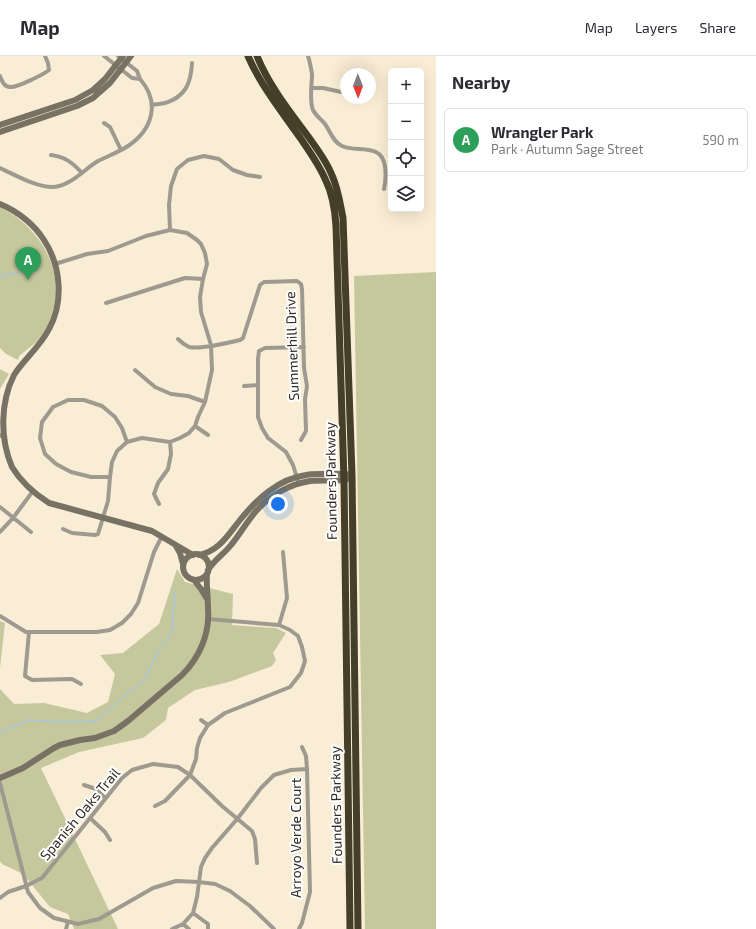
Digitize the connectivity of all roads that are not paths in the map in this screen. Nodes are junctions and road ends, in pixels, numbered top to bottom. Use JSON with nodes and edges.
{"nodes":[{"id":1,"x":45,"y":56,"type":"edge"},
{"id":2,"x":104,"y":56,"type":"edge"},
{"id":3,"x":131,"y":56,"type":"edge"},
{"id":4,"x":248,"y":56,"type":"edge"},
{"id":5,"x":256,"y":56,"type":"edge"},
{"id":6,"x":308,"y":56,"type":"edge"},
{"id":7,"x":122,"y":58,"type":"edge"},
{"id":8,"x":192,"y":63,"type":"dead end"},
{"id":9,"x":118,"y":68,"type":"junction"},
{"id":10,"x":0,"y":76,"type":"edge"},
{"id":11,"x":140,"y":79,"type":"junction"},
{"id":12,"x":312,"y":88,"type":"junction"},
{"id":13,"x":340,"y":92,"type":"edge"},
{"id":14,"x":152,"y":105,"type":"junction"},
{"id":15,"x":104,"y":123,"type":"dead end"},
{"id":16,"x":0,"y":125,"type":"edge"},
{"id":17,"x":0,"y":132,"type":"edge"},
{"id":18,"x":121,"y":150,"type":"junction"},
{"id":19,"x":51,"y":154,"type":"dead end"},
{"id":20,"x":0,"y":168,"type":"edge"},
{"id":21,"x":82,"y":173,"type":"junction"},
{"id":22,"x":260,"y":177,"type":"dead end"},
{"id":23,"x":384,"y":189,"type":"dead end"},
{"id":24,"x":0,"y":204,"type":"edge"},
{"id":25,"x":170,"y":230,"type":"junction"},
{"id":26,"x":55,"y":264,"type":"junction"},
{"id":27,"x":203,"y":279,"type":"junction"},
{"id":28,"x":106,"y":303,"type":"dead end"},
{"id":29,"x":178,"y":339,"type":"dead end"},
{"id":30,"x":211,"y":345,"type":"junction"},
{"id":31,"x":304,"y":347,"type":"junction"},
{"id":32,"x":135,"y":370,"type":"dead end"},
{"id":33,"x":258,"y":385,"type":"junction"},
{"id":34,"x":244,"y":386,"type":"dead end"},
{"id":35,"x":205,"y":402,"type":"junction"},
{"id":36,"x":195,"y":426,"type":"junction"},
{"id":37,"x":208,"y":435,"type":"dead end"},
{"id":38,"x":0,"y":436,"type":"edge"},
{"id":39,"x":301,"y":440,"type":"dead end"},
{"id":40,"x":127,"y":442,"type":"junction"},
{"id":41,"x":170,"y":442,"type":"junction"},
{"id":42,"x":347,"y":476,"type":"junction"},
{"id":43,"x":297,"y":477,"type":"junction"},
{"id":44,"x":110,"y":478,"type":"junction"},
{"id":45,"x":299,"y":484,"type":"junction"},
{"id":46,"x":33,"y":491,"type":"junction"},
{"id":47,"x":159,"y":504,"type":"dead end"},
{"id":48,"x":0,"y":507,"type":"edge"},
{"id":49,"x":13,"y":518,"type":"junction"},
{"id":50,"x":103,"y":518,"type":"junction"},
{"id":51,"x":63,"y":528,"type":"dead end"},
{"id":52,"x":0,"y":532,"type":"edge"},
{"id":53,"x":30,"y":532,"type":"dead end"},
{"id":54,"x":162,"y":536,"type":"junction"},
{"id":55,"x":175,"y":544,"type":"junction"},
{"id":56,"x":283,"y":552,"type":"dead end"},
{"id":57,"x":196,"y":555,"type":"junction"},
{"id":58,"x":183,"y":564,"type":"junction"},
{"id":59,"x":208,"y":572,"type":"junction"},
{"id":60,"x":194,"y":580,"type":"junction"},
{"id":61,"x":208,"y":600,"type":"junction"},
{"id":62,"x":0,"y":616,"type":"edge"},
{"id":63,"x":208,"y":619,"type":"junction"},
{"id":64,"x":279,"y":625,"type":"junction"},
{"id":65,"x":29,"y":632,"type":"junction"},
{"id":66,"x":81,"y":684,"type":"dead end"},
{"id":67,"x":201,"y":720,"type":"dead end"},
{"id":68,"x":208,"y":725,"type":"junction"},
{"id":69,"x":302,"y":747,"type":"dead end"},
{"id":70,"x":307,"y":769,"type":"junction"},
{"id":71,"x":190,"y":775,"type":"junction"},
{"id":72,"x":0,"y":778,"type":"edge"},
{"id":73,"x":0,"y":783,"type":"edge"},
{"id":74,"x":84,"y":785,"type":"dead end"},
{"id":75,"x":105,"y":798,"type":"junction"},
{"id":76,"x":155,"y":806,"type":"dead end"},
{"id":77,"x":90,"y":818,"type":"junction"},
{"id":78,"x":238,"y":818,"type":"junction"},
{"id":79,"x":110,"y":840,"type":"dead end"},
{"id":80,"x":257,"y":863,"type":"dead end"},
{"id":81,"x":199,"y":882,"type":"junction"},
{"id":82,"x":26,"y":886,"type":"junction"},
{"id":83,"x":0,"y":898,"type":"edge"},
{"id":84,"x":193,"y":913,"type":"junction"},
{"id":85,"x":68,"y":922,"type":"junction"},
{"id":86,"x":183,"y":924,"type":"junction"},
{"id":87,"x":66,"y":929,"type":"edge"},
{"id":88,"x":172,"y":929,"type":"edge"},
{"id":89,"x":189,"y":929,"type":"edge"},
{"id":90,"x":208,"y":929,"type":"edge"},
{"id":91,"x":274,"y":929,"type":"edge"},
{"id":92,"x":300,"y":929,"type":"edge"},
{"id":93,"x":350,"y":929,"type":"edge"},
{"id":94,"x":358,"y":929,"type":"edge"}],
"edges":[{"from":1,"to":10,"type":"street"},
{"from":2,"to":9,"type":"street"},
{"from":3,"to":7,"type":"street"},
{"from":4,"to":42,"type":"highway","name":"Founders Parkway"},
{"from":5,"to":42,"type":"highway","name":"Founders Parkway"},
{"from":6,"to":12,"type":"street"},
{"from":7,"to":9,"type":"street"},
{"from":7,"to":11,"type":"street"},
{"from":8,"to":14,"type":"street"},
{"from":9,"to":11,"type":"street"},
{"from":9,"to":16,"type":"street"},
{"from":9,"to":17,"type":"street"},
{"from":11,"to":14,"type":"street"},
{"from":12,"to":13,"type":"street"},
{"from":12,"to":23,"type":"street"},
{"from":14,"to":18,"type":"street"},
{"from":15,"to":18,"type":"street"},
{"from":18,"to":21,"type":"street"},
{"from":19,"to":21,"type":"street"},
{"from":20,"to":21,"type":"street"},
{"from":22,"to":25,"type":"street"},
{"from":24,"to":26,"type":"street"},
{"from":25,"to":26,"type":"street"},
{"from":25,"to":27,"type":"street"},
{"from":26,"to":38,"type":"street"},
{"from":27,"to":28,"type":"street"},
{"from":27,"to":30,"type":"street"},
{"from":29,"to":30,"type":"street"},
{"from":30,"to":31,"type":"street","name":"Summerhill Drive"},
{"from":30,"to":35,"type":"street"},
{"from":31,"to":33,"type":"street"},
{"from":31,"to":39,"type":"street","name":"Summerhill Drive"},
{"from":32,"to":35,"type":"street"},
{"from":33,"to":34,"type":"street"},
{"from":33,"to":43,"type":"street"},
{"from":35,"to":36,"type":"street"},
{"from":36,"to":37,"type":"street"},
{"from":36,"to":41,"type":"street"},
{"from":38,"to":46,"type":"street"},
{"from":40,"to":41,"type":"street"},
{"from":40,"to":44,"type":"street"},
{"from":40,"to":44,"type":"street"},
{"from":41,"to":47,"type":"street"},
{"from":42,"to":43,"type":"street"},
{"from":42,"to":45,"type":"street"},
{"from":42,"to":93,"type":"highway","name":"Founders Parkway"},
{"from":42,"to":94,"type":"highway","name":"Founders Parkway"},
{"from":43,"to":45,"type":"street"},
{"from":43,"to":57,"type":"street"},
{"from":44,"to":50,"type":"street"},
{"from":45,"to":59,"type":"street"},
{"from":46,"to":49,"type":"street"},
{"from":46,"to":50,"type":"street"},
{"from":48,"to":49,"type":"street"},
{"from":49,"to":52,"type":"street"},
{"from":49,"to":53,"type":"street"},
{"from":50,"to":51,"type":"street"},
{"from":50,"to":54,"type":"street"},
{"from":54,"to":55,"type":"street"},
{"from":54,"to":65,"type":"street"},
{"from":55,"to":57,"type":"street"},
{"from":55,"to":58,"type":"street"},
{"from":56,"to":64,"type":"street"},
{"from":57,"to":58,"type":"street"},
{"from":57,"to":59,"type":"street"},
{"from":58,"to":60,"type":"street"},
{"from":59,"to":60,"type":"street"},
{"from":59,"to":61,"type":"street"},
{"from":60,"to":61,"type":"street"},
{"from":61,"to":63,"type":"street"},
{"from":62,"to":65,"type":"street"},
{"from":63,"to":64,"type":"street"},
{"from":63,"to":72,"type":"street"},
{"from":64,"to":68,"type":"street"},
{"from":65,"to":66,"type":"street"},
{"from":67,"to":68,"type":"street"},
{"from":68,"to":71,"type":"street"},
{"from":69,"to":70,"type":"street","name":"Arroyo Verde Court"},
{"from":70,"to":78,"type":"street"},
{"from":70,"to":92,"type":"street","name":"Arroyo Verde Court"},
{"from":71,"to":75,"type":"street","name":"Spanish Oaks Trail"},
{"from":71,"to":76,"type":"street"},
{"from":71,"to":78,"type":"street","name":"Spanish Oaks Trail"},
{"from":73,"to":82,"type":"street"},
{"from":74,"to":75,"type":"street"},
{"from":75,"to":77,"type":"street","name":"Spanish Oaks Trail"},
{"from":77,"to":79,"type":"street"},
{"from":77,"to":82,"type":"street","name":"Spanish Oaks Trail"},
{"from":78,"to":80,"type":"street","name":"Spanish Oaks Trail"},
{"from":78,"to":81,"type":"street"},
{"from":81,"to":84,"type":"street"},
{"from":81,"to":85,"type":"street"},
{"from":81,"to":91,"type":"street"},
{"from":82,"to":83,"type":"street","name":"Spanish Oaks Trail"},
{"from":82,"to":85,"type":"street"},
{"from":84,"to":86,"type":"street"},
{"from":84,"to":90,"type":"street"},
{"from":85,"to":87,"type":"street"},
{"from":86,"to":88,"type":"street"},
{"from":86,"to":89,"type":"street"}]}
